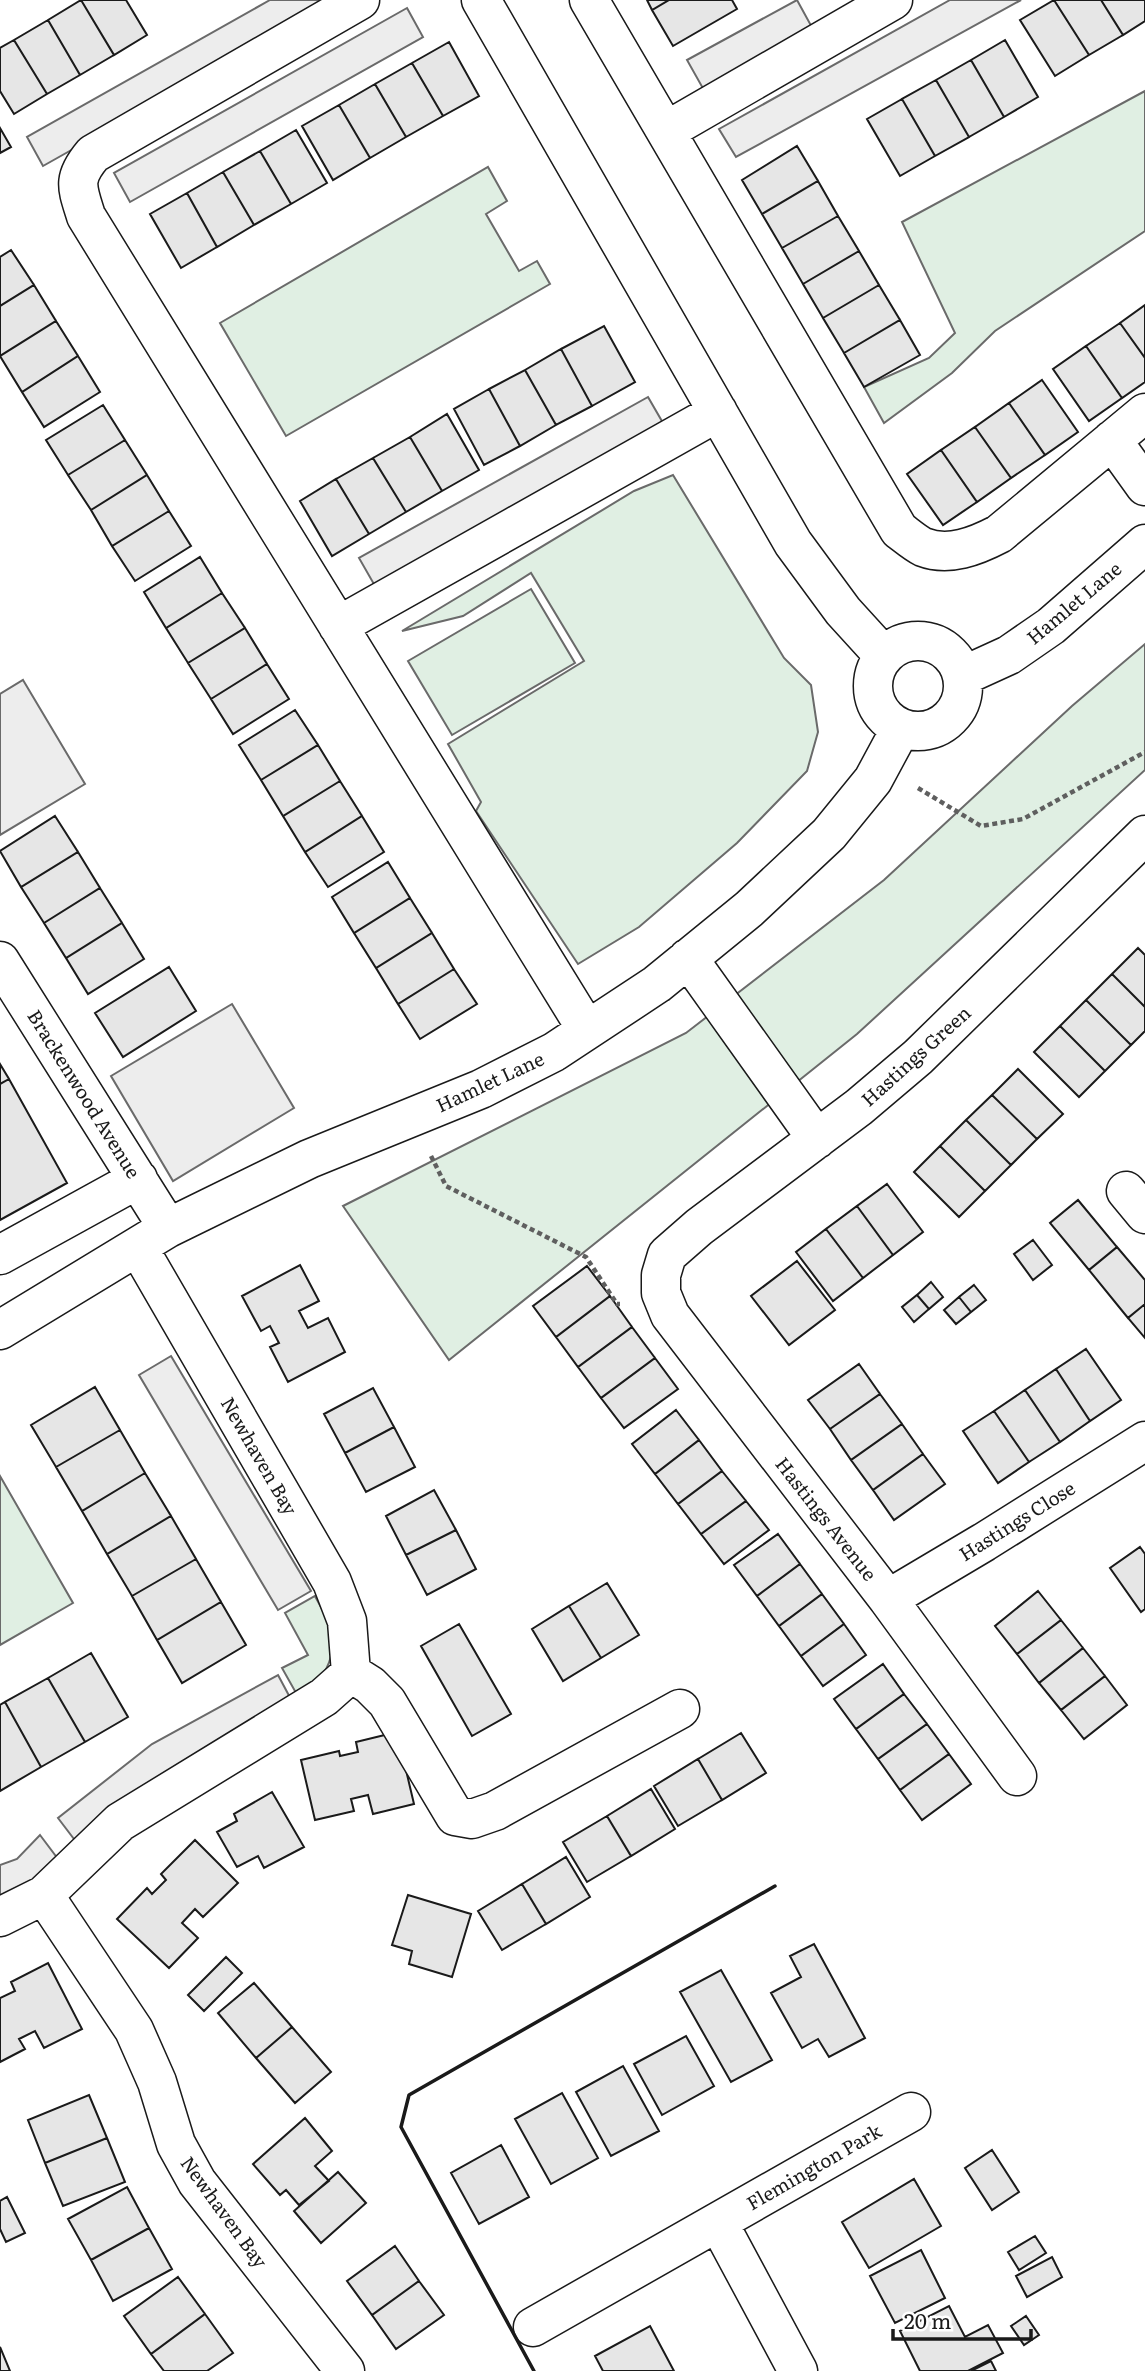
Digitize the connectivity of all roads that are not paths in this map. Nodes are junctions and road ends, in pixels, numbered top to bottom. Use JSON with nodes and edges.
{"nodes":[{"id":1,"x":360,"y":0,"type":"edge"},
{"id":2,"x":481,"y":0,"type":"edge"},
{"id":3,"x":589,"y":0,"type":"edge"},
{"id":4,"x":892,"y":0,"type":"edge"},
{"id":5,"x":666,"y":131,"type":"junction"},
{"id":6,"x":718,"y":412,"type":"junction"},
{"id":7,"x":1145,"y":414,"type":"edge"},
{"id":8,"x":1112,"y":440,"type":"junction"},
{"id":9,"x":1145,"y":486,"type":"edge"},
{"id":10,"x":1145,"y":544,"type":"edge"},
{"id":11,"x":338,"y":626,"type":"junction"},
{"id":12,"x":884,"y":656,"type":"junction"},
{"id":13,"x":963,"y":676,"type":"junction"},
{"id":14,"x":901,"y":728,"type":"junction"},
{"id":15,"x":1145,"y":835,"type":"edge"},
{"id":16,"x":688,"y":958,"type":"junction"},
{"id":17,"x":0,"y":961,"type":"edge"},
{"id":18,"x":587,"y":1030,"type":"junction"},
{"id":19,"x":817,"y":1139,"type":"junction"},
{"id":20,"x":138,"y":1179,"type":"junction"},
{"id":21,"x":153,"y":1238,"type":"junction"},
{"id":22,"x":0,"y":1255,"type":"edge"},
{"id":23,"x":667,"y":1255,"type":"joint"},
{"id":24,"x":0,"y":1330,"type":"edge"},
{"id":25,"x":1145,"y":1441,"type":"edge"},
{"id":26,"x":888,"y":1599,"type":"junction"},
{"id":27,"x":351,"y":1673,"type":"junction"},
{"id":28,"x":680,"y":1709,"type":"dead end"},
{"id":29,"x":1017,"y":1776,"type":"dead end"},
{"id":30,"x":44,"y":1895,"type":"junction"},
{"id":31,"x":0,"y":1917,"type":"edge"},
{"id":32,"x":911,"y":2112,"type":"dead end"},
{"id":33,"x":718,"y":2222,"type":"junction"},
{"id":34,"x":533,"y":2327,"type":"dead end"},
{"id":35,"x":345,"y":2371,"type":"edge"},
{"id":36,"x":798,"y":2371,"type":"edge"}],
"edges":[{"from":1,"to":11,"type":"street"},
{"from":2,"to":6,"type":"street"},
{"from":3,"to":5,"type":"street"},
{"from":4,"to":5,"type":"street"},
{"from":5,"to":8,"type":"street"},
{"from":6,"to":11,"type":"street"},
{"from":6,"to":12,"type":"street"},
{"from":7,"to":8,"type":"street"},
{"from":8,"to":9,"type":"street"},
{"from":10,"to":13,"type":"street","name":"Hamlet Lane"},
{"from":11,"to":18,"type":"street"},
{"from":12,"to":13,"type":"street"},
{"from":12,"to":14,"type":"street"},
{"from":13,"to":14,"type":"street"},
{"from":14,"to":16,"type":"street","name":"Hamlet Lane"},
{"from":15,"to":19,"type":"street","name":"Hastings Green"},
{"from":16,"to":18,"type":"street","name":"Hamlet Lane"},
{"from":16,"to":19,"type":"street"},
{"from":17,"to":20,"type":"street","name":"Brackenwood Avenue"},
{"from":18,"to":21,"type":"street","name":"Hamlet Lane"},
{"from":19,"to":23,"type":"street","name":"Hastings Green"},
{"from":20,"to":21,"type":"street","name":"Brackenwood Avenue"},
{"from":20,"to":22,"type":"street"},
{"from":21,"to":24,"type":"street","name":"Hamlet Lane"},
{"from":21,"to":27,"type":"street","name":"Newhaven Bay"},
{"from":23,"to":26,"type":"street","name":"Hastings Avenue"},
{"from":25,"to":26,"type":"street","name":"Hastings Close"},
{"from":26,"to":29,"type":"street","name":"Hastings Avenue"},
{"from":27,"to":28,"type":"street"},
{"from":27,"to":30,"type":"street"},
{"from":30,"to":31,"type":"street"},
{"from":30,"to":35,"type":"street","name":"Newhaven Bay"},
{"from":32,"to":33,"type":"street","name":"Flemington Park"},
{"from":33,"to":34,"type":"street","name":"Flemington Park"},
{"from":33,"to":36,"type":"street"}]}
